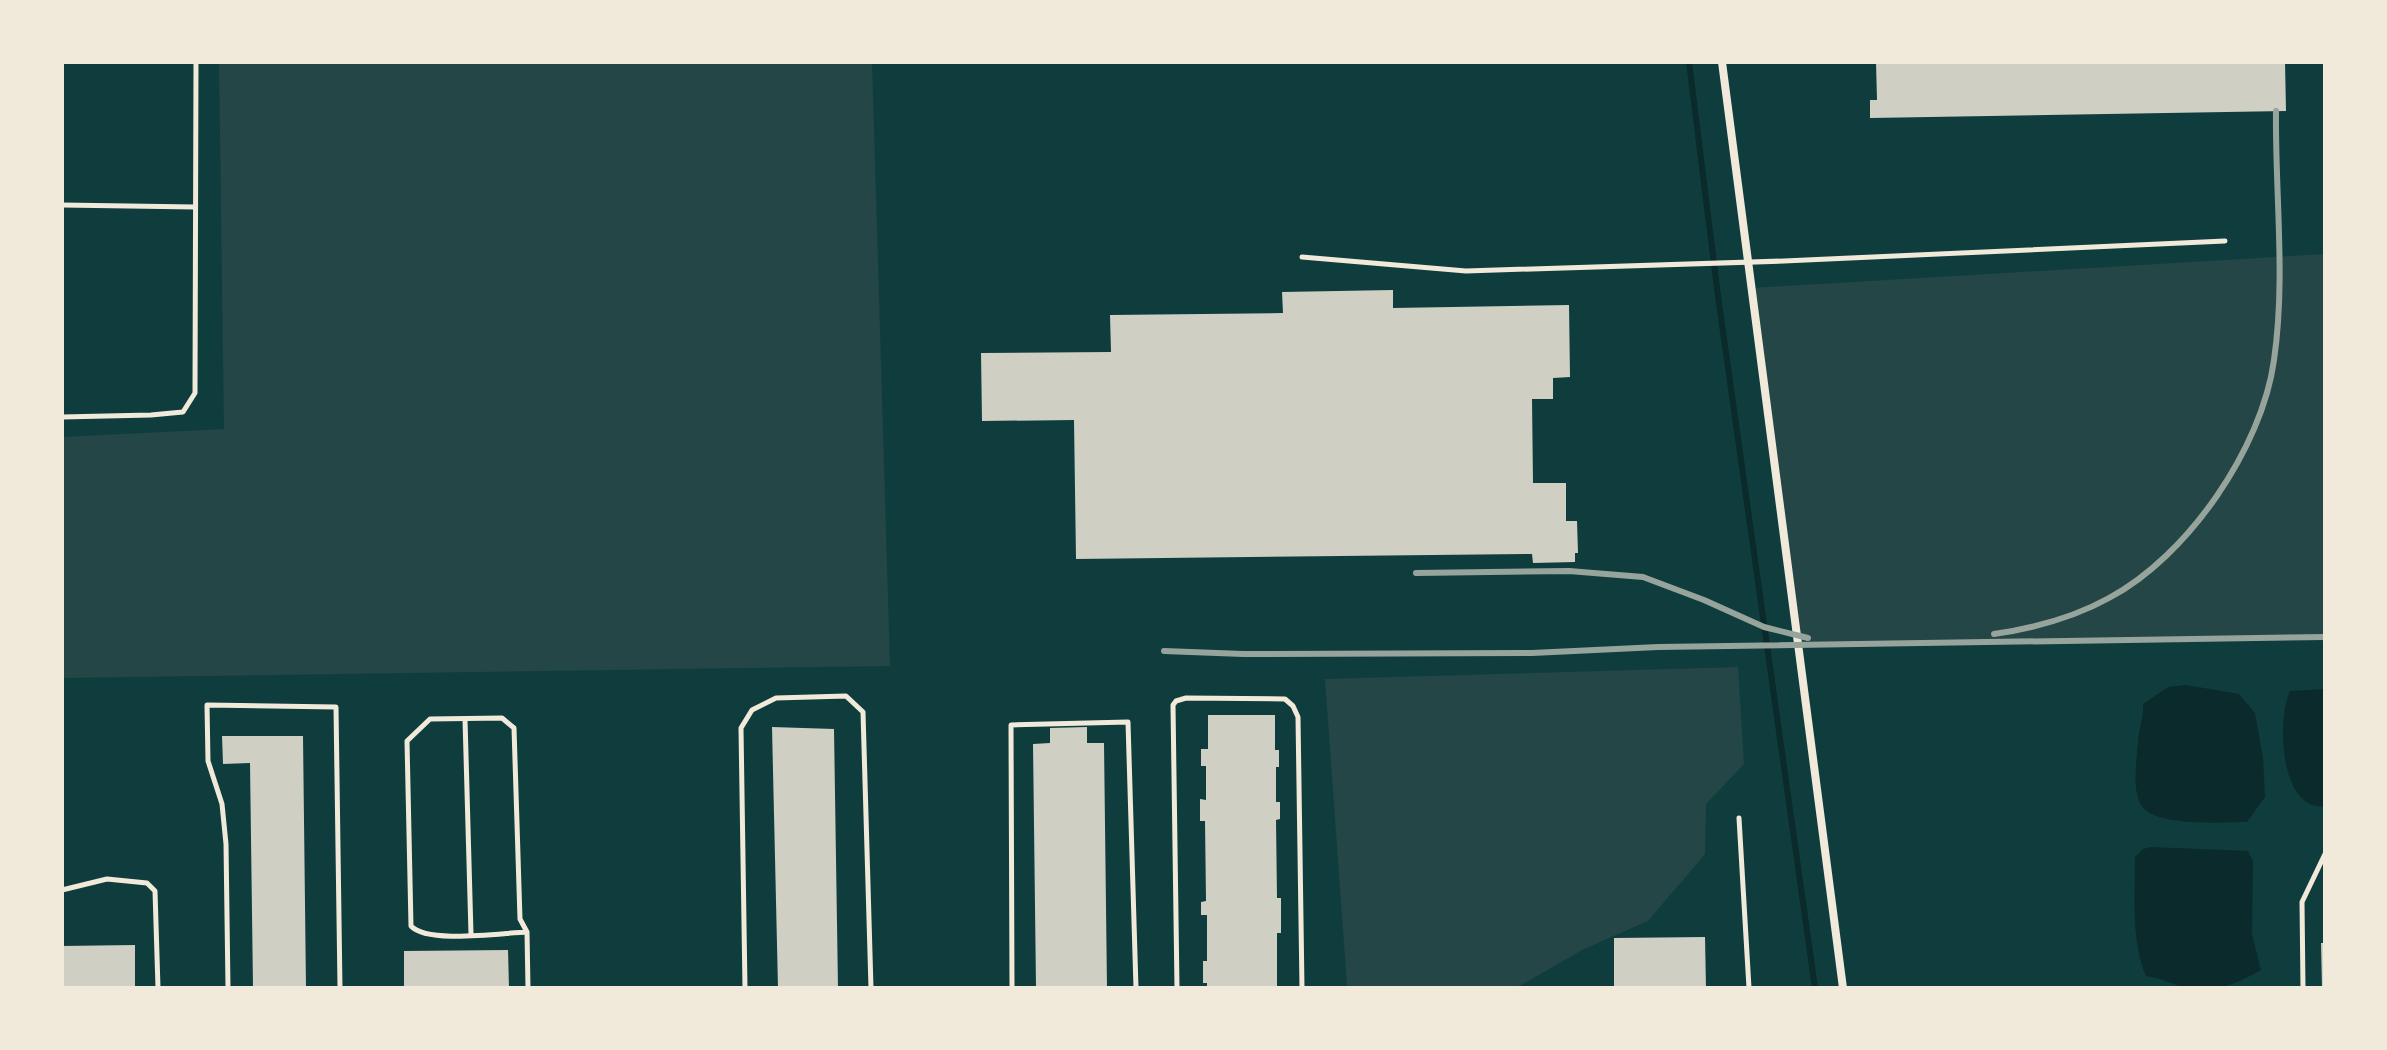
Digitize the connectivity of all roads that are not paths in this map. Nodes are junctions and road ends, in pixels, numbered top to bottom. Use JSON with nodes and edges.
{"nodes":[{"id":1,"x":196,"y":62,"type":"edge"},
{"id":2,"x":1722,"y":62,"type":"edge"},
{"id":3,"x":62,"y":205,"type":"edge"},
{"id":4,"x":195,"y":207,"type":"junction"},
{"id":5,"x":2225,"y":241,"type":"dead end"},
{"id":6,"x":1302,"y":257,"type":"dead end"},
{"id":7,"x":1748,"y":262,"type":"junction"},
{"id":8,"x":62,"y":417,"type":"edge"},
{"id":9,"x":465,"y":719,"type":"junction"},
{"id":10,"x":1739,"y":818,"type":"dead end"},
{"id":11,"x":2325,"y":854,"type":"edge"},
{"id":12,"x":62,"y":890,"type":"edge"},
{"id":13,"x":527,"y":932,"type":"junction"},
{"id":14,"x":471,"y":934,"type":"junction"},
{"id":15,"x":158,"y":988,"type":"edge"},
{"id":16,"x":228,"y":988,"type":"edge"},
{"id":17,"x":340,"y":988,"type":"edge"},
{"id":18,"x":528,"y":988,"type":"edge"},
{"id":19,"x":745,"y":988,"type":"edge"},
{"id":20,"x":871,"y":988,"type":"edge"},
{"id":21,"x":1012,"y":988,"type":"edge"},
{"id":22,"x":1136,"y":988,"type":"edge"},
{"id":23,"x":1177,"y":988,"type":"edge"},
{"id":24,"x":1302,"y":988,"type":"edge"},
{"id":25,"x":1749,"y":988,"type":"edge"},
{"id":26,"x":1843,"y":988,"type":"edge"},
{"id":27,"x":2303,"y":988,"type":"edge"}],
"edges":[{"from":1,"to":4,"type":"lane"},
{"from":2,"to":7,"type":"street"},
{"from":3,"to":4,"type":"lane"},
{"from":4,"to":8,"type":"lane"},
{"from":5,"to":7,"type":"lane"},
{"from":6,"to":7,"type":"lane"},
{"from":7,"to":26,"type":"street"},
{"from":9,"to":13,"type":"lane"},
{"from":9,"to":14,"type":"lane"},
{"from":9,"to":14,"type":"lane"},
{"from":10,"to":25,"type":"lane"},
{"from":11,"to":27,"type":"lane"},
{"from":12,"to":15,"type":"lane"},
{"from":13,"to":14,"type":"lane"},
{"from":13,"to":18,"type":"lane"},
{"from":16,"to":17,"type":"lane"},
{"from":19,"to":20,"type":"lane"},
{"from":21,"to":22,"type":"lane"},
{"from":23,"to":24,"type":"lane"}]}
